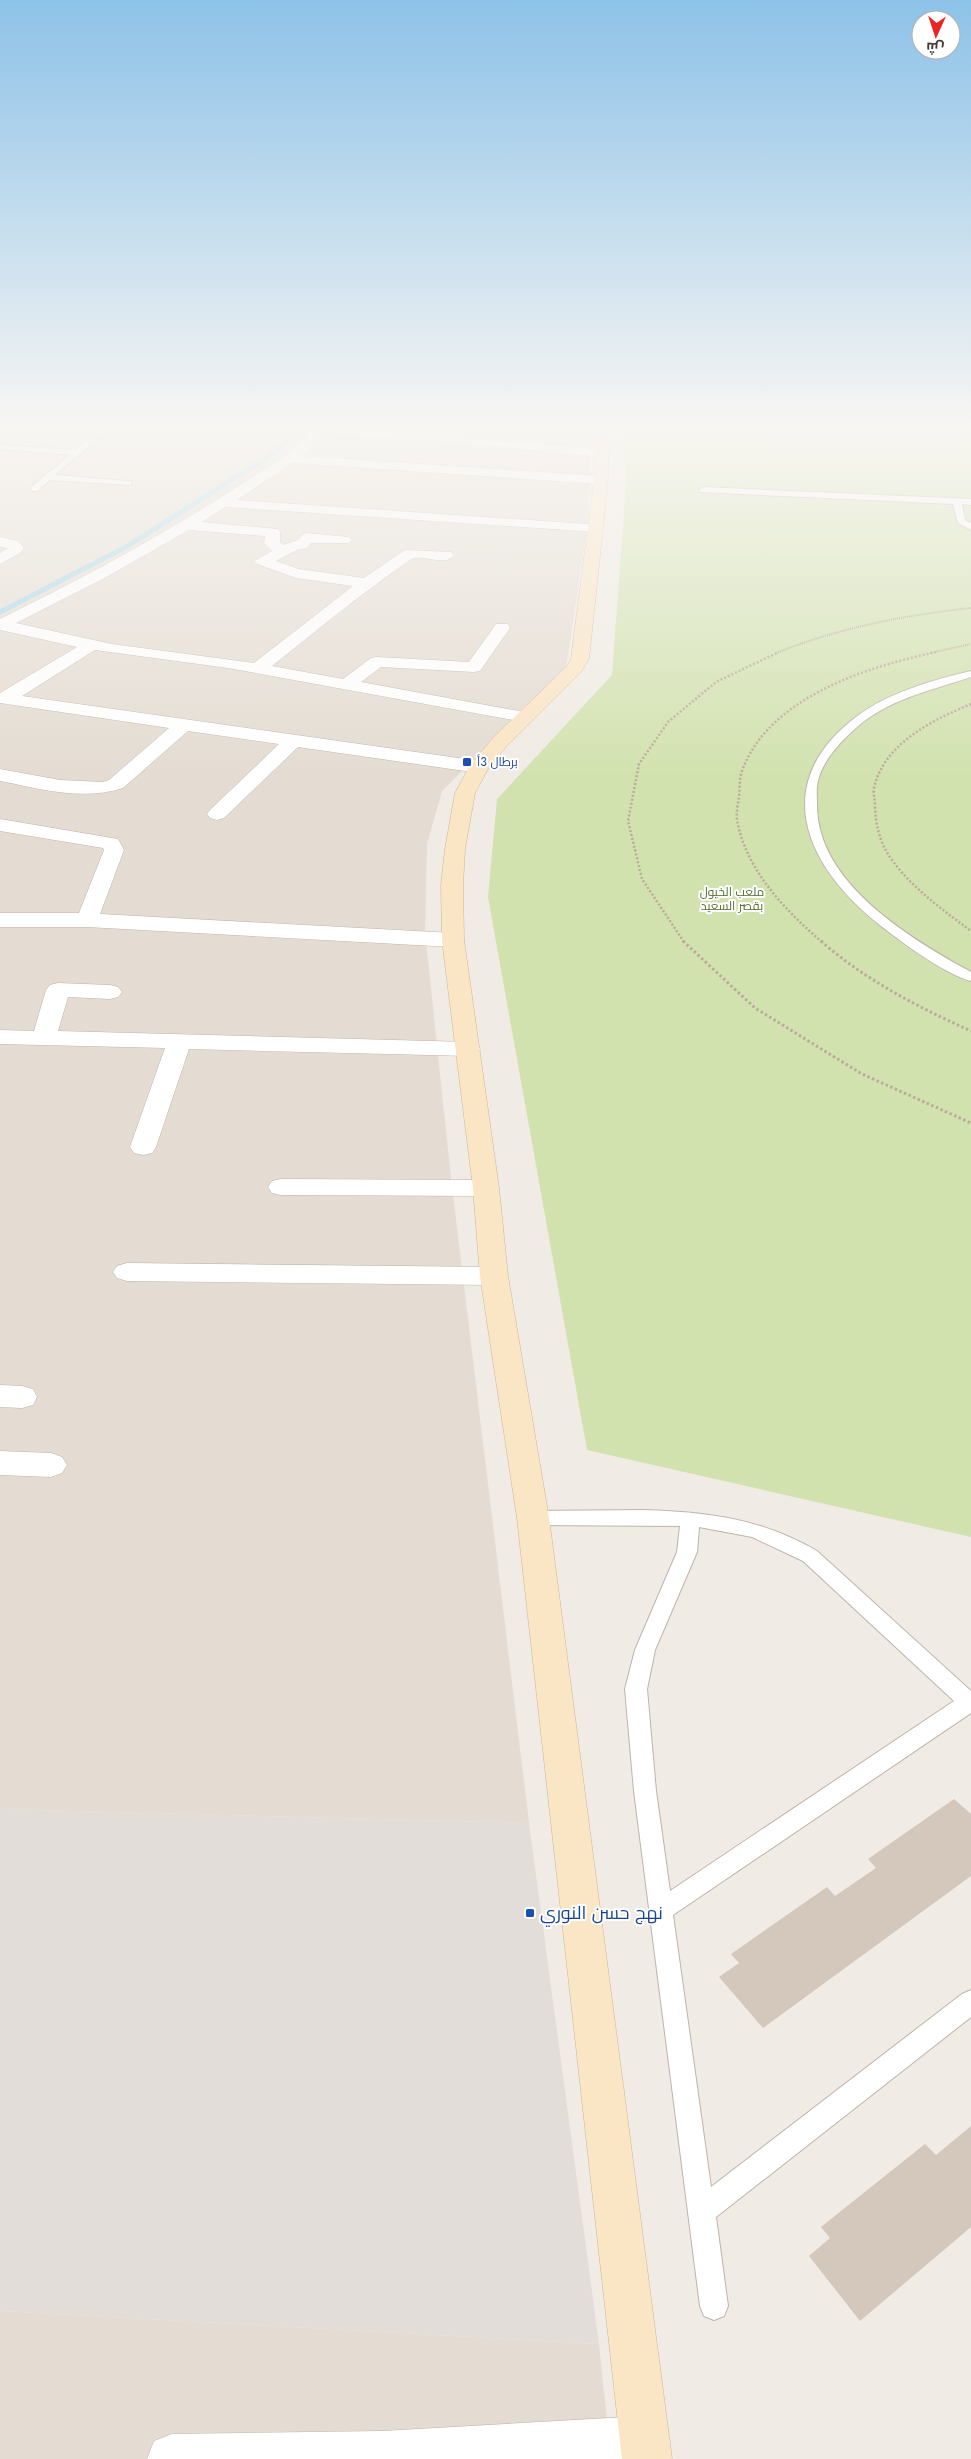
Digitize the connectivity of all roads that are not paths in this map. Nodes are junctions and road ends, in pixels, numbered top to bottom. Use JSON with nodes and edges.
{"nodes":[{"id":1,"x":14,"y":545,"type":"edge"},
{"id":2,"x":152,"y":545,"type":"edge"},
{"id":3,"x":274,"y":545,"type":"edge"},
{"id":4,"x":302,"y":545,"type":"edge"},
{"id":5,"x":594,"y":545,"type":"edge"},
{"id":6,"x":282,"y":552,"type":"junction"},
{"id":7,"x":446,"y":555,"type":"dead end"},
{"id":8,"x":0,"y":559,"type":"edge"},
{"id":9,"x":367,"y":583,"type":"junction"},
{"id":10,"x":0,"y":625,"type":"edge"},
{"id":11,"x":502,"y":628,"type":"dead end"},
{"id":12,"x":92,"y":645,"type":"junction"},
{"id":13,"x":257,"y":669,"type":"junction"},
{"id":14,"x":971,"y":674,"type":"edge"},
{"id":15,"x":346,"y":685,"type":"junction"},
{"id":16,"x":3,"y":698,"type":"edge"},
{"id":17,"x":524,"y":717,"type":"junction"},
{"id":18,"x":185,"y":724,"type":"junction"},
{"id":19,"x":295,"y":739,"type":"junction"},
{"id":20,"x":479,"y":767,"type":"junction"},
{"id":21,"x":0,"y":775,"type":"edge"},
{"id":22,"x":218,"y":814,"type":"dead end"},
{"id":23,"x":0,"y":825,"type":"edge"},
{"id":24,"x":0,"y":920,"type":"edge"},
{"id":25,"x":87,"y":920,"type":"junction"},
{"id":26,"x":453,"y":940,"type":"junction"},
{"id":27,"x":971,"y":977,"type":"edge"},
{"id":28,"x":110,"y":992,"type":"dead end"},
{"id":29,"x":0,"y":1037,"type":"edge"},
{"id":30,"x":44,"y":1038,"type":"junction"},
{"id":31,"x":179,"y":1043,"type":"junction"},
{"id":32,"x":468,"y":1049,"type":"junction"},
{"id":33,"x":143,"y":1147,"type":"dead end"},
{"id":34,"x":281,"y":1187,"type":"dead end"},
{"id":35,"x":486,"y":1188,"type":"junction"},
{"id":36,"x":127,"y":1272,"type":"dead end"},
{"id":37,"x":494,"y":1276,"type":"junction"},
{"id":38,"x":0,"y":1463,"type":"edge"},
{"id":39,"x":51,"y":1466,"type":"dead end"},
{"id":40,"x":534,"y":1518,"type":"junction"},
{"id":41,"x":690,"y":1520,"type":"junction"},
{"id":42,"x":970,"y":1703,"type":"edge"},
{"id":43,"x":661,"y":1910,"type":"junction"},
{"id":44,"x":971,"y":2002,"type":"edge"},
{"id":45,"x":702,"y":2211,"type":"junction"},
{"id":46,"x":714,"y":2306,"type":"dead end"},
{"id":47,"x":646,"y":2450,"type":"edge"},
{"id":48,"x":172,"y":2459,"type":"edge"}],
"edges":[{"from":1,"to":8,"type":"street"},
{"from":2,"to":10,"type":"street"},
{"from":3,"to":6,"type":"street"},
{"from":4,"to":6,"type":"street"},
{"from":5,"to":17,"type":"street"},
{"from":6,"to":9,"type":"street"},
{"from":7,"to":9,"type":"street"},
{"from":9,"to":13,"type":"street"},
{"from":10,"to":12,"type":"street"},
{"from":11,"to":15,"type":"street"},
{"from":12,"to":13,"type":"street"},
{"from":12,"to":16,"type":"street"},
{"from":13,"to":15,"type":"street"},
{"from":14,"to":27,"type":"lane"},
{"from":15,"to":17,"type":"street"},
{"from":16,"to":18,"type":"street"},
{"from":17,"to":20,"type":"street"},
{"from":18,"to":19,"type":"street"},
{"from":18,"to":21,"type":"street"},
{"from":19,"to":20,"type":"street"},
{"from":19,"to":22,"type":"street"},
{"from":20,"to":26,"type":"street"},
{"from":23,"to":25,"type":"street"},
{"from":24,"to":25,"type":"street"},
{"from":25,"to":26,"type":"street"},
{"from":26,"to":32,"type":"street"},
{"from":28,"to":30,"type":"street"},
{"from":29,"to":30,"type":"street"},
{"from":30,"to":31,"type":"street"},
{"from":31,"to":32,"type":"street"},
{"from":31,"to":33,"type":"street"},
{"from":32,"to":35,"type":"street"},
{"from":34,"to":35,"type":"street"},
{"from":35,"to":37,"type":"street"},
{"from":36,"to":37,"type":"street"},
{"from":37,"to":40,"type":"street"},
{"from":38,"to":39,"type":"street"},
{"from":40,"to":41,"type":"lane"},
{"from":40,"to":47,"type":"street"},
{"from":41,"to":42,"type":"lane"},
{"from":41,"to":43,"type":"lane"},
{"from":42,"to":43,"type":"lane"},
{"from":43,"to":45,"type":"lane"},
{"from":44,"to":45,"type":"lane"},
{"from":45,"to":46,"type":"lane"},
{"from":47,"to":48,"type":"street"}]}
